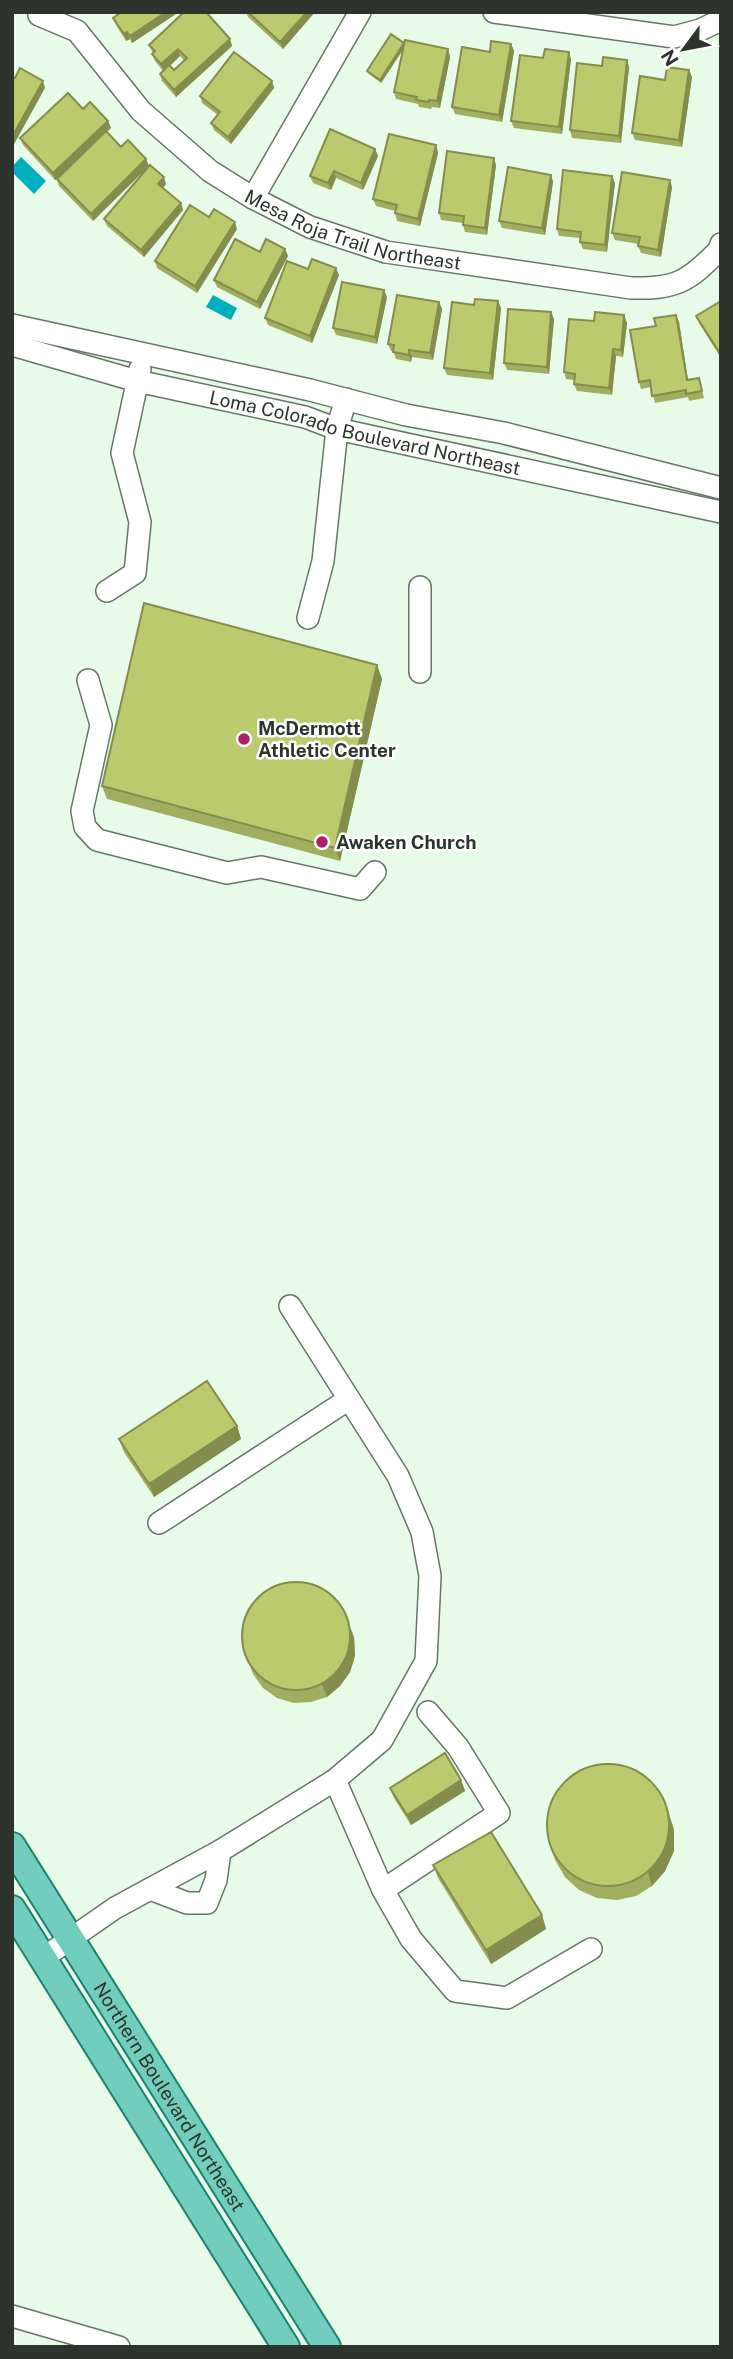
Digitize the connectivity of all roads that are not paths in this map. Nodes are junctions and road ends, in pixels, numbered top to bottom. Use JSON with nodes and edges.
{"nodes":[{"id":1,"x":360,"y":12,"type":"edge"},
{"id":2,"x":494,"y":12,"type":"edge"},
{"id":3,"x":38,"y":15,"type":"dead end"},
{"id":4,"x":719,"y":20,"type":"edge"},
{"id":5,"x":253,"y":198,"type":"junction"},
{"id":6,"x":721,"y":244,"type":"edge"},
{"id":7,"x":12,"y":325,"type":"edge"},
{"id":8,"x":12,"y":345,"type":"edge"},
{"id":9,"x":144,"y":353,"type":"junction"},
{"id":10,"x":137,"y":381,"type":"junction"},
{"id":11,"x":346,"y":399,"type":"junction"},
{"id":12,"x":337,"y":429,"type":"junction"},
{"id":13,"x":721,"y":488,"type":"edge"},
{"id":14,"x":721,"y":512,"type":"edge"},
{"id":15,"x":420,"y":587,"type":"dead end"},
{"id":16,"x":107,"y":591,"type":"dead end"},
{"id":17,"x":308,"y":618,"type":"dead end"},
{"id":18,"x":419,"y":672,"type":"dead end"},
{"id":19,"x":88,"y":680,"type":"dead end"},
{"id":20,"x":375,"y":872,"type":"dead end"},
{"id":21,"x":290,"y":1306,"type":"dead end"},
{"id":22,"x":349,"y":1399,"type":"junction"},
{"id":23,"x":159,"y":1523,"type":"dead end"},
{"id":24,"x":428,"y":1712,"type":"dead end"},
{"id":25,"x":335,"y":1780,"type":"junction"},
{"id":26,"x":12,"y":1846,"type":"edge"},
{"id":27,"x":220,"y":1851,"type":"junction"},
{"id":28,"x":150,"y":1889,"type":"junction"},
{"id":29,"x":383,"y":1890,"type":"junction"},
{"id":30,"x":12,"y":1909,"type":"edge"},
{"id":31,"x":69,"y":1938,"type":"junction"},
{"id":32,"x":591,"y":1949,"type":"dead end"},
{"id":33,"x":43,"y":1958,"type":"junction"},
{"id":34,"x":12,"y":2316,"type":"edge"},
{"id":35,"x":119,"y":2347,"type":"edge"},
{"id":36,"x":286,"y":2347,"type":"edge"},
{"id":37,"x":327,"y":2347,"type":"edge"}],
"edges":[{"from":1,"to":5,"type":"street"},
{"from":2,"to":4,"type":"street"},
{"from":3,"to":5,"type":"street","name":"Mesa Roja Trail Northeast"},
{"from":5,"to":6,"type":"street","name":"Mesa Roja Trail Northeast"},
{"from":7,"to":9,"type":"street","name":"Loma Colorado Boulevard Northeast"},
{"from":8,"to":10,"type":"street","name":"Loma Colorado Boulevard Northeast"},
{"from":9,"to":10,"type":"street"},
{"from":9,"to":11,"type":"street","name":"Loma Colorado Boulevard Northeast"},
{"from":10,"to":12,"type":"street","name":"Loma Colorado Boulevard Northeast"},
{"from":10,"to":16,"type":"street"},
{"from":11,"to":12,"type":"street"},
{"from":11,"to":13,"type":"street","name":"Loma Colorado Boulevard Northeast"},
{"from":12,"to":14,"type":"street","name":"Loma Colorado Boulevard Northeast"},
{"from":12,"to":17,"type":"street"},
{"from":15,"to":18,"type":"street"},
{"from":19,"to":20,"type":"street"},
{"from":21,"to":22,"type":"street"},
{"from":22,"to":23,"type":"street"},
{"from":22,"to":25,"type":"street"},
{"from":24,"to":29,"type":"street"},
{"from":25,"to":27,"type":"street"},
{"from":25,"to":29,"type":"street"},
{"from":26,"to":31,"type":"main road","name":"Northern Boulevard Northeast"},
{"from":27,"to":28,"type":"street"},
{"from":27,"to":28,"type":"street"},
{"from":28,"to":31,"type":"street"},
{"from":29,"to":32,"type":"street"},
{"from":30,"to":33,"type":"main road","name":"Northern Boulevard Northeast"},
{"from":31,"to":33,"type":"street"},
{"from":31,"to":37,"type":"main road","name":"Northern Boulevard Northeast"},
{"from":33,"to":36,"type":"main road","name":"Northern Boulevard Northeast"},
{"from":34,"to":35,"type":"street"}]}
